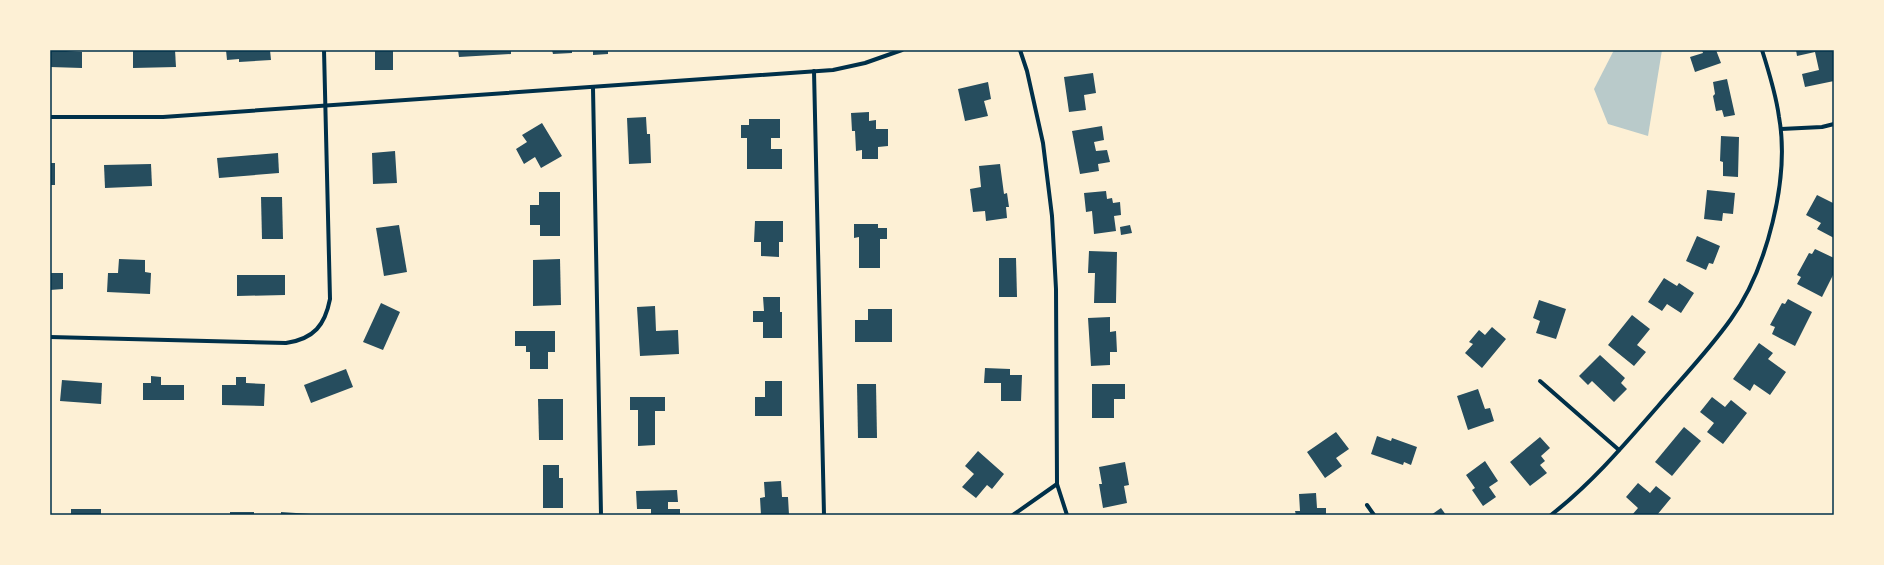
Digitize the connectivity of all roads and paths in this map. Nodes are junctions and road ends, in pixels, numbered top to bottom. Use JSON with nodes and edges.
{"nodes":[{"id":1,"x":324,"y":50,"type":"edge"},
{"id":2,"x":902,"y":50,"type":"edge"},
{"id":3,"x":1020,"y":50,"type":"edge"},
{"id":4,"x":1762,"y":50,"type":"edge"},
{"id":5,"x":814,"y":71,"type":"junction"},
{"id":6,"x":593,"y":88,"type":"junction"},
{"id":7,"x":325,"y":106,"type":"junction"},
{"id":8,"x":50,"y":117,"type":"edge"},
{"id":9,"x":1834,"y":124,"type":"edge"},
{"id":10,"x":1781,"y":129,"type":"junction"},
{"id":11,"x":50,"y":337,"type":"edge"},
{"id":12,"x":1540,"y":381,"type":"dead end"},
{"id":13,"x":1619,"y":450,"type":"junction"},
{"id":14,"x":1056,"y":484,"type":"junction"},
{"id":15,"x":1368,"y":505,"type":"dead end"},
{"id":16,"x":601,"y":515,"type":"edge"},
{"id":17,"x":824,"y":515,"type":"edge"},
{"id":18,"x":1013,"y":515,"type":"edge"},
{"id":19,"x":1067,"y":515,"type":"edge"},
{"id":20,"x":1374,"y":515,"type":"edge"},
{"id":21,"x":1551,"y":515,"type":"edge"}],
"edges":[{"from":1,"to":7,"type":"street"},
{"from":2,"to":5,"type":"street"},
{"from":3,"to":14,"type":"street"},
{"from":4,"to":10,"type":"street"},
{"from":5,"to":6,"type":"street"},
{"from":5,"to":17,"type":"street"},
{"from":6,"to":7,"type":"street"},
{"from":6,"to":16,"type":"street"},
{"from":7,"to":8,"type":"street"},
{"from":7,"to":11,"type":"street"},
{"from":9,"to":10,"type":"street"},
{"from":10,"to":13,"type":"street"},
{"from":12,"to":13,"type":"street"},
{"from":13,"to":21,"type":"street"},
{"from":14,"to":18,"type":"street"},
{"from":14,"to":19,"type":"street"},
{"from":15,"to":20,"type":"street"}]}
